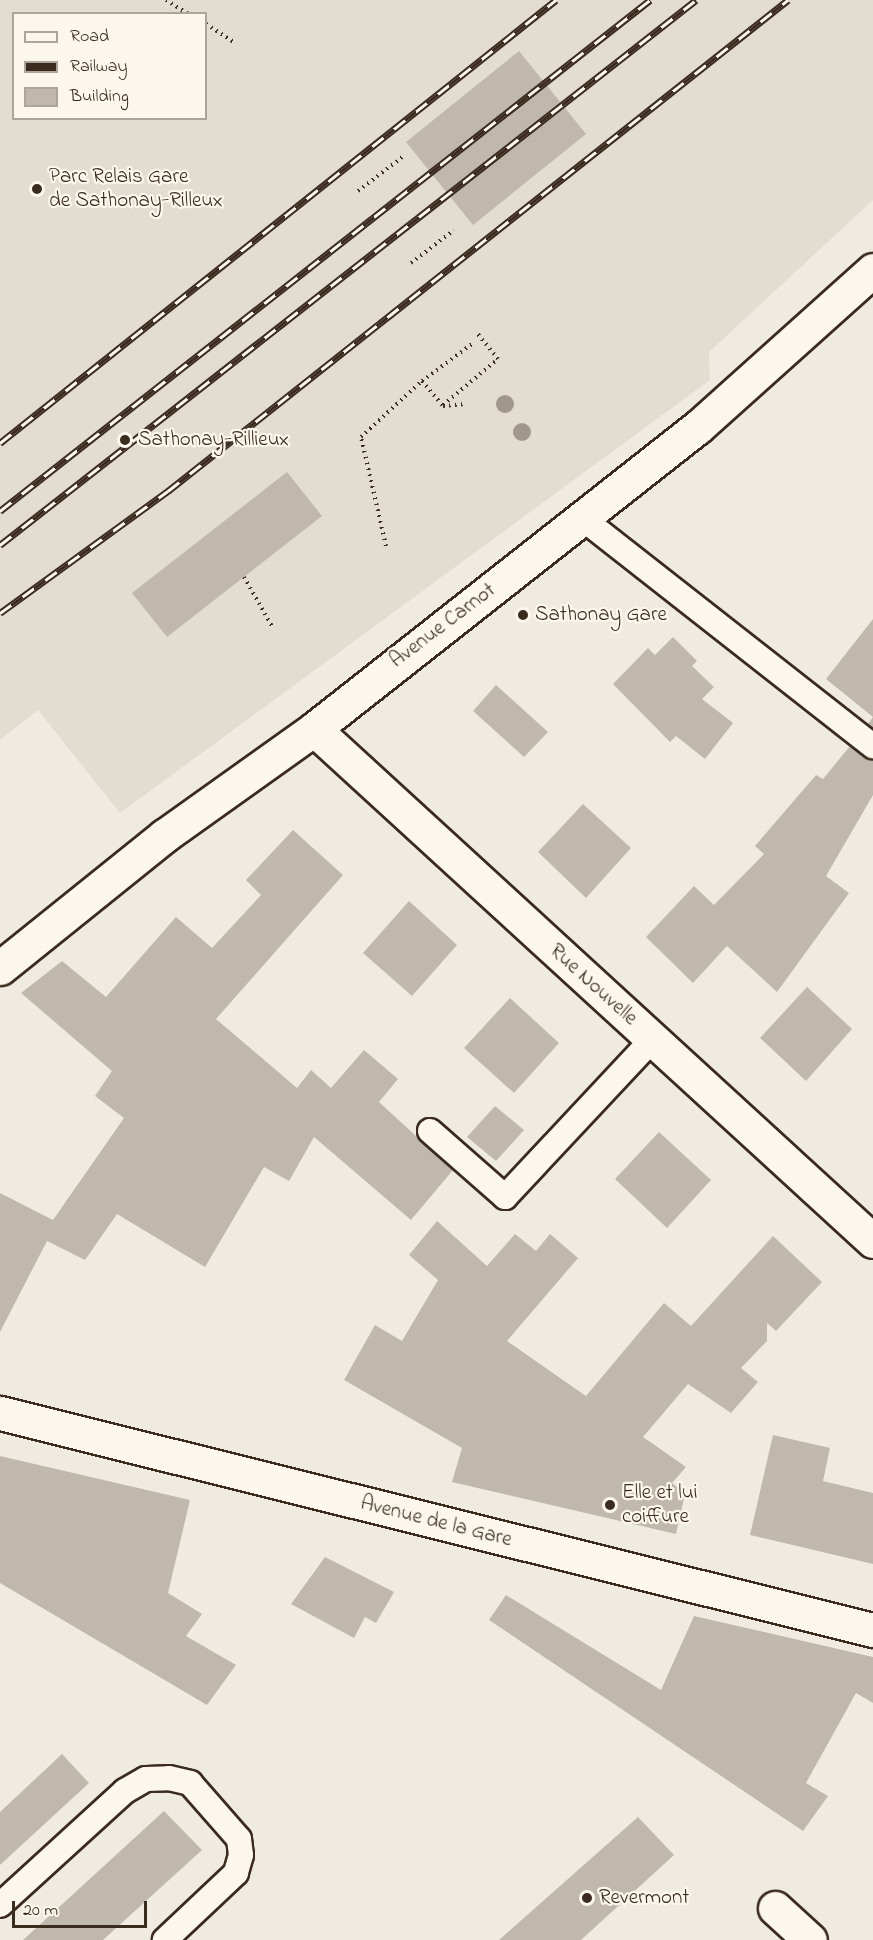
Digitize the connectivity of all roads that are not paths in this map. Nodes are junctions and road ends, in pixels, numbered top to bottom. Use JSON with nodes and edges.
{"nodes":[{"id":1,"x":873,"y":270,"type":"edge"},
{"id":2,"x":582,"y":518,"type":"junction"},
{"id":3,"x":314,"y":729,"type":"junction"},
{"id":4,"x":873,"y":746,"type":"edge"},
{"id":5,"x":0,"y":968,"type":"edge"},
{"id":6,"x":653,"y":1039,"type":"junction"},
{"id":7,"x":430,"y":1131,"type":"dead end"},
{"id":8,"x":873,"y":1241,"type":"edge"},
{"id":9,"x":0,"y":1413,"type":"edge"},
{"id":10,"x":873,"y":1630,"type":"edge"},
{"id":11,"x":0,"y":1905,"type":"edge"},
{"id":12,"x":775,"y":1908,"type":"dead end"},
{"id":13,"x":165,"y":1940,"type":"edge"},
{"id":14,"x":810,"y":1940,"type":"edge"}],
"edges":[{"from":1,"to":2,"type":"street","name":"Avenue Carnot"},
{"from":2,"to":3,"type":"street","name":"Avenue Carnot"},
{"from":2,"to":4,"type":"lane"},
{"from":3,"to":5,"type":"street","name":"Avenue Carnot"},
{"from":3,"to":6,"type":"street","name":"Rue Nouvelle"},
{"from":6,"to":7,"type":"lane"},
{"from":6,"to":8,"type":"street","name":"Rue Nouvelle"},
{"from":9,"to":10,"type":"street","name":"Avenue de la Gare"},
{"from":11,"to":13,"type":"lane"},
{"from":12,"to":14,"type":"street"}]}
